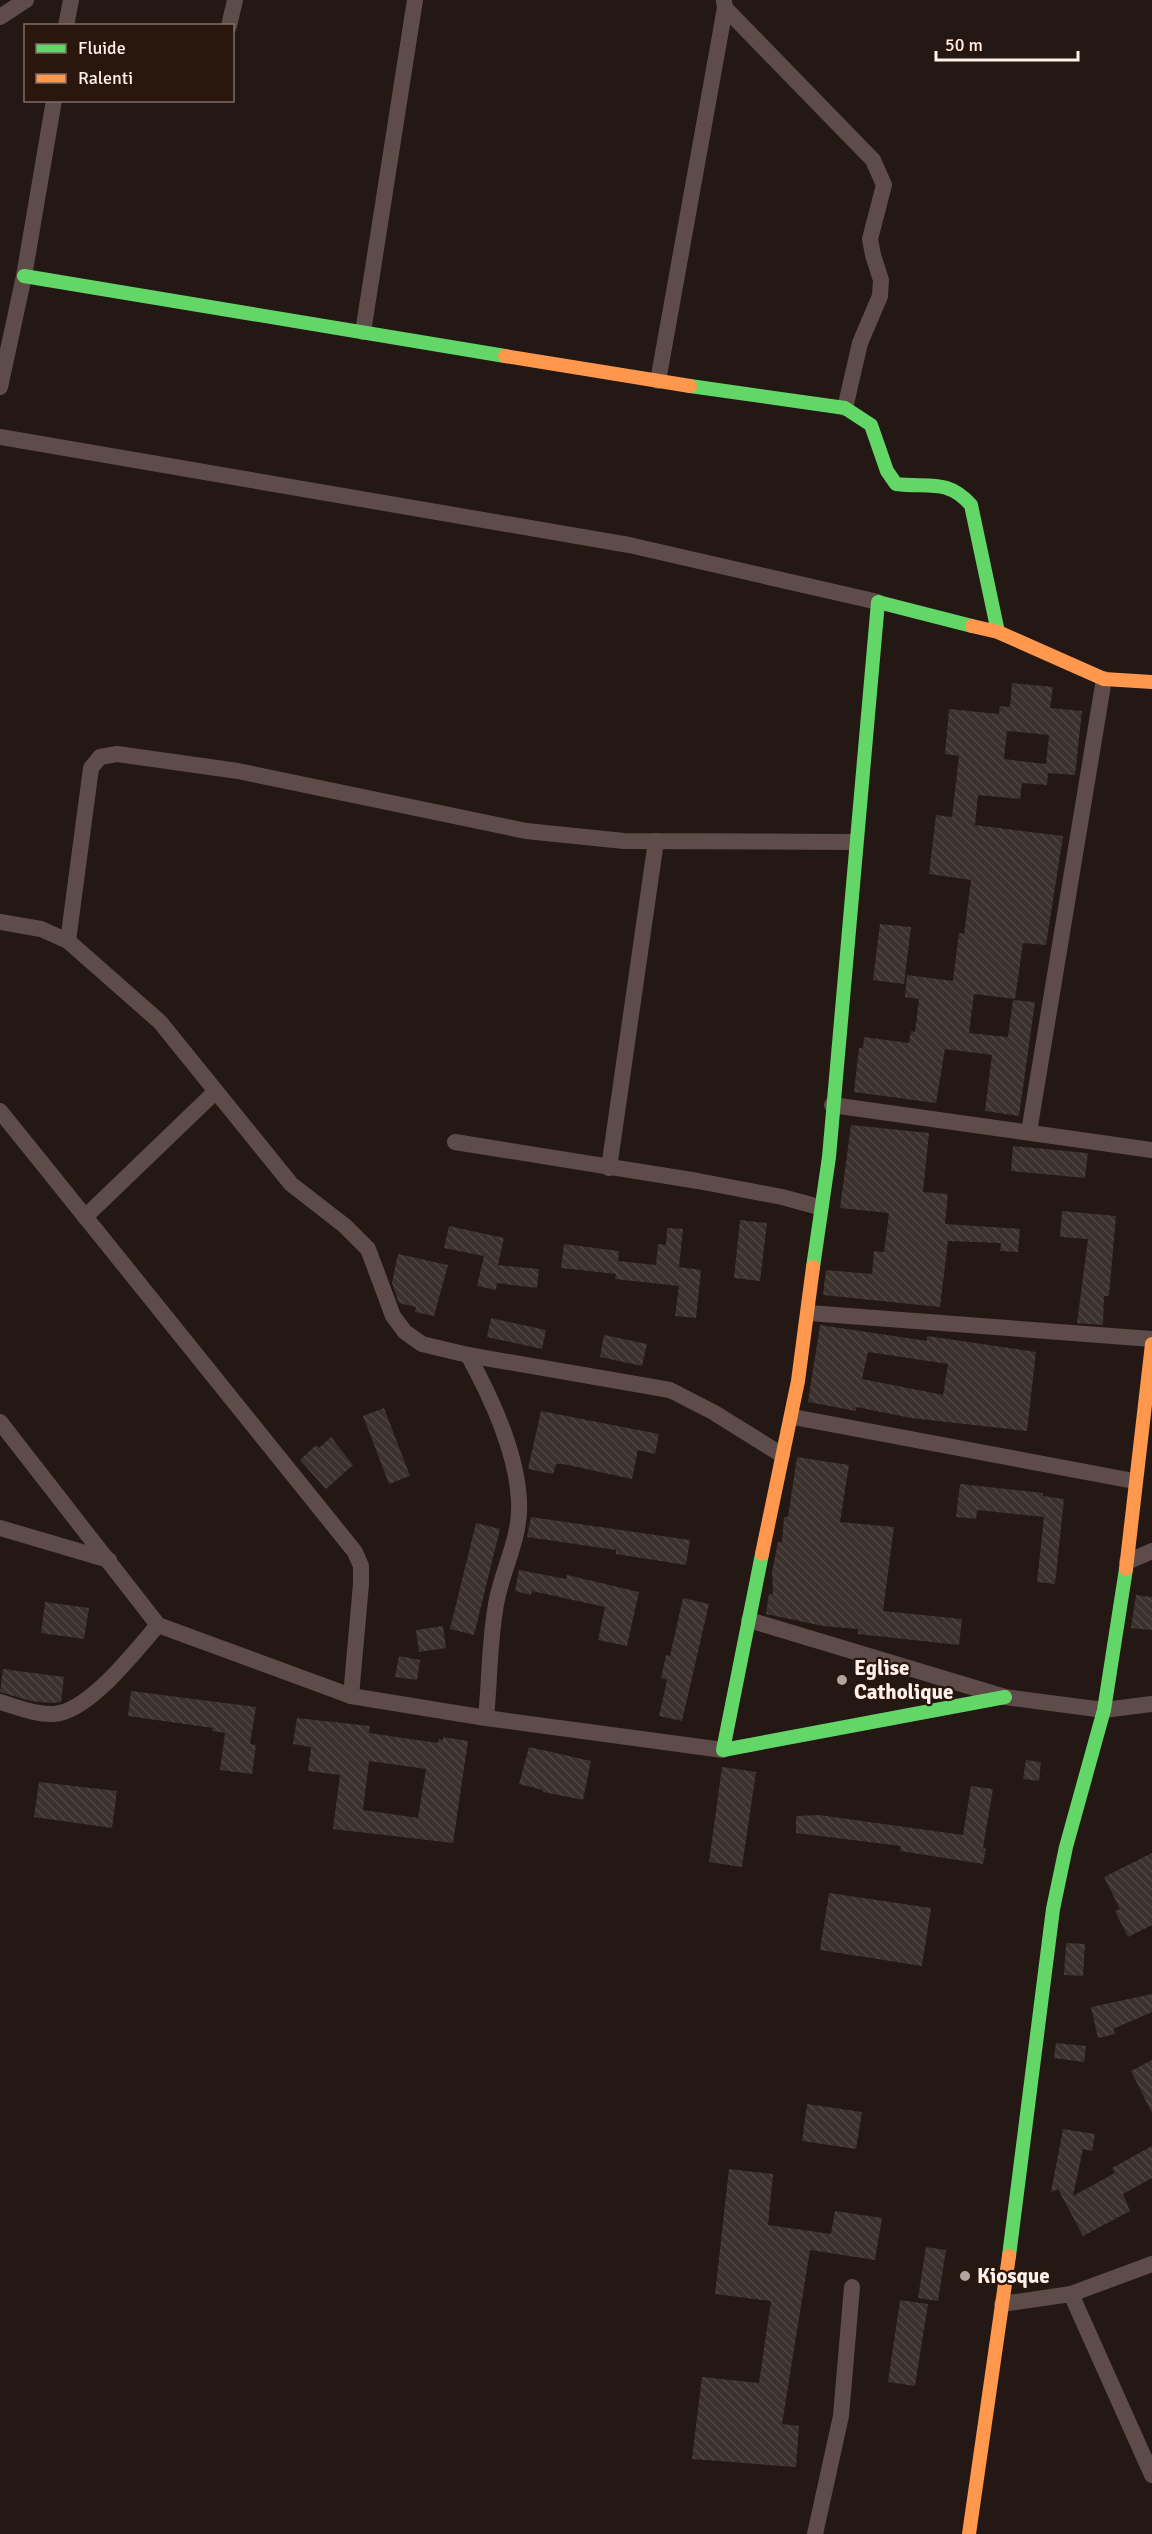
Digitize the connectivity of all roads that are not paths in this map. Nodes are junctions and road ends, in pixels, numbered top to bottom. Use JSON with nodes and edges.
{"nodes":[{"id":1,"x":26,"y":0,"type":"edge"},
{"id":2,"x":71,"y":0,"type":"edge"},
{"id":3,"x":235,"y":0,"type":"edge"},
{"id":4,"x":415,"y":0,"type":"edge"},
{"id":5,"x":724,"y":4,"type":"edge"},
{"id":6,"x":0,"y":16,"type":"edge"},
{"id":7,"x":66,"y":24,"type":"edge"},
{"id":8,"x":229,"y":24,"type":"edge"},
{"id":9,"x":54,"y":102,"type":"edge"},
{"id":10,"x":24,"y":276,"type":"junction"},
{"id":11,"x":363,"y":332,"type":"junction"},
{"id":12,"x":658,"y":381,"type":"junction"},
{"id":13,"x":0,"y":387,"type":"edge"},
{"id":14,"x":845,"y":408,"type":"junction"},
{"id":15,"x":0,"y":437,"type":"edge"},
{"id":16,"x":878,"y":602,"type":"junction"},
{"id":17,"x":998,"y":632,"type":"junction"},
{"id":18,"x":1104,"y":679,"type":"junction"},
{"id":19,"x":1152,"y":682,"type":"edge"},
{"id":20,"x":656,"y":841,"type":"junction"},
{"id":21,"x":855,"y":842,"type":"junction"},
{"id":22,"x":0,"y":922,"type":"edge"},
{"id":23,"x":68,"y":941,"type":"junction"},
{"id":24,"x":215,"y":1092,"type":"junction"},
{"id":25,"x":832,"y":1105,"type":"junction"},
{"id":26,"x":0,"y":1111,"type":"edge"},
{"id":27,"x":1029,"y":1132,"type":"junction"},
{"id":28,"x":455,"y":1142,"type":"dead end"},
{"id":29,"x":1152,"y":1150,"type":"edge"},
{"id":30,"x":609,"y":1168,"type":"junction"},
{"id":31,"x":819,"y":1207,"type":"junction"},
{"id":32,"x":86,"y":1217,"type":"junction"},
{"id":33,"x":809,"y":1313,"type":"junction"},
{"id":34,"x":1152,"y":1342,"type":"edge"},
{"id":35,"x":468,"y":1355,"type":"junction"},
{"id":36,"x":793,"y":1417,"type":"junction"},
{"id":37,"x":0,"y":1422,"type":"edge"},
{"id":38,"x":782,"y":1455,"type":"junction"},
{"id":39,"x":1134,"y":1481,"type":"junction"},
{"id":40,"x":0,"y":1528,"type":"edge"},
{"id":41,"x":1152,"y":1551,"type":"edge"},
{"id":42,"x":110,"y":1560,"type":"junction"},
{"id":43,"x":1127,"y":1562,"type":"junction"},
{"id":44,"x":749,"y":1620,"type":"junction"},
{"id":45,"x":158,"y":1626,"type":"junction"},
{"id":46,"x":351,"y":1696,"type":"junction"},
{"id":47,"x":1005,"y":1697,"type":"junction"},
{"id":48,"x":0,"y":1702,"type":"edge"},
{"id":49,"x":1152,"y":1704,"type":"edge"},
{"id":50,"x":1104,"y":1710,"type":"junction"},
{"id":51,"x":486,"y":1718,"type":"junction"},
{"id":52,"x":723,"y":1750,"type":"junction"},
{"id":53,"x":1152,"y":2264,"type":"edge"},
{"id":54,"x":852,"y":2287,"type":"dead end"},
{"id":55,"x":1071,"y":2294,"type":"junction"},
{"id":56,"x":1002,"y":2304,"type":"junction"},
{"id":57,"x":1152,"y":2475,"type":"edge"},
{"id":58,"x":815,"y":2534,"type":"edge"},
{"id":59,"x":969,"y":2534,"type":"edge"}],
"edges":[{"from":1,"to":6,"type":"street"},
{"from":2,"to":7,"type":"street"},
{"from":3,"to":8,"type":"street"},
{"from":4,"to":11,"type":"street"},
{"from":5,"to":12,"type":"street"},
{"from":5,"to":14,"type":"street"},
{"from":9,"to":10,"type":"street"},
{"from":10,"to":11,"type":"street"},
{"from":10,"to":13,"type":"street"},
{"from":11,"to":12,"type":"street"},
{"from":12,"to":14,"type":"street"},
{"from":14,"to":17,"type":"street"},
{"from":15,"to":16,"type":"street"},
{"from":16,"to":17,"type":"street"},
{"from":16,"to":21,"type":"street"},
{"from":17,"to":18,"type":"street"},
{"from":18,"to":19,"type":"street"},
{"from":18,"to":27,"type":"street"},
{"from":20,"to":21,"type":"street"},
{"from":20,"to":23,"type":"street"},
{"from":20,"to":30,"type":"street"},
{"from":21,"to":25,"type":"street"},
{"from":22,"to":23,"type":"street"},
{"from":23,"to":24,"type":"street"},
{"from":24,"to":32,"type":"street"},
{"from":24,"to":35,"type":"street"},
{"from":25,"to":27,"type":"street"},
{"from":25,"to":31,"type":"street"},
{"from":26,"to":32,"type":"street"},
{"from":27,"to":29,"type":"street"},
{"from":28,"to":30,"type":"street"},
{"from":30,"to":31,"type":"street"},
{"from":31,"to":33,"type":"street"},
{"from":32,"to":46,"type":"street"},
{"from":33,"to":34,"type":"street"},
{"from":33,"to":36,"type":"street"},
{"from":34,"to":39,"type":"street"},
{"from":35,"to":38,"type":"street"},
{"from":35,"to":51,"type":"street"},
{"from":36,"to":38,"type":"street"},
{"from":36,"to":39,"type":"street"},
{"from":37,"to":42,"type":"street"},
{"from":38,"to":44,"type":"street"},
{"from":39,"to":43,"type":"street"},
{"from":40,"to":42,"type":"street"},
{"from":41,"to":43,"type":"street"},
{"from":42,"to":45,"type":"street"},
{"from":43,"to":50,"type":"street"},
{"from":44,"to":47,"type":"street"},
{"from":44,"to":52,"type":"street"},
{"from":45,"to":46,"type":"street"},
{"from":45,"to":48,"type":"street"},
{"from":46,"to":51,"type":"street"},
{"from":47,"to":50,"type":"street"},
{"from":47,"to":52,"type":"street"},
{"from":49,"to":50,"type":"street"},
{"from":50,"to":56,"type":"street"},
{"from":51,"to":52,"type":"street"},
{"from":53,"to":55,"type":"street"},
{"from":54,"to":58,"type":"street"},
{"from":55,"to":56,"type":"street"},
{"from":55,"to":57,"type":"street"},
{"from":56,"to":59,"type":"street"}]}
